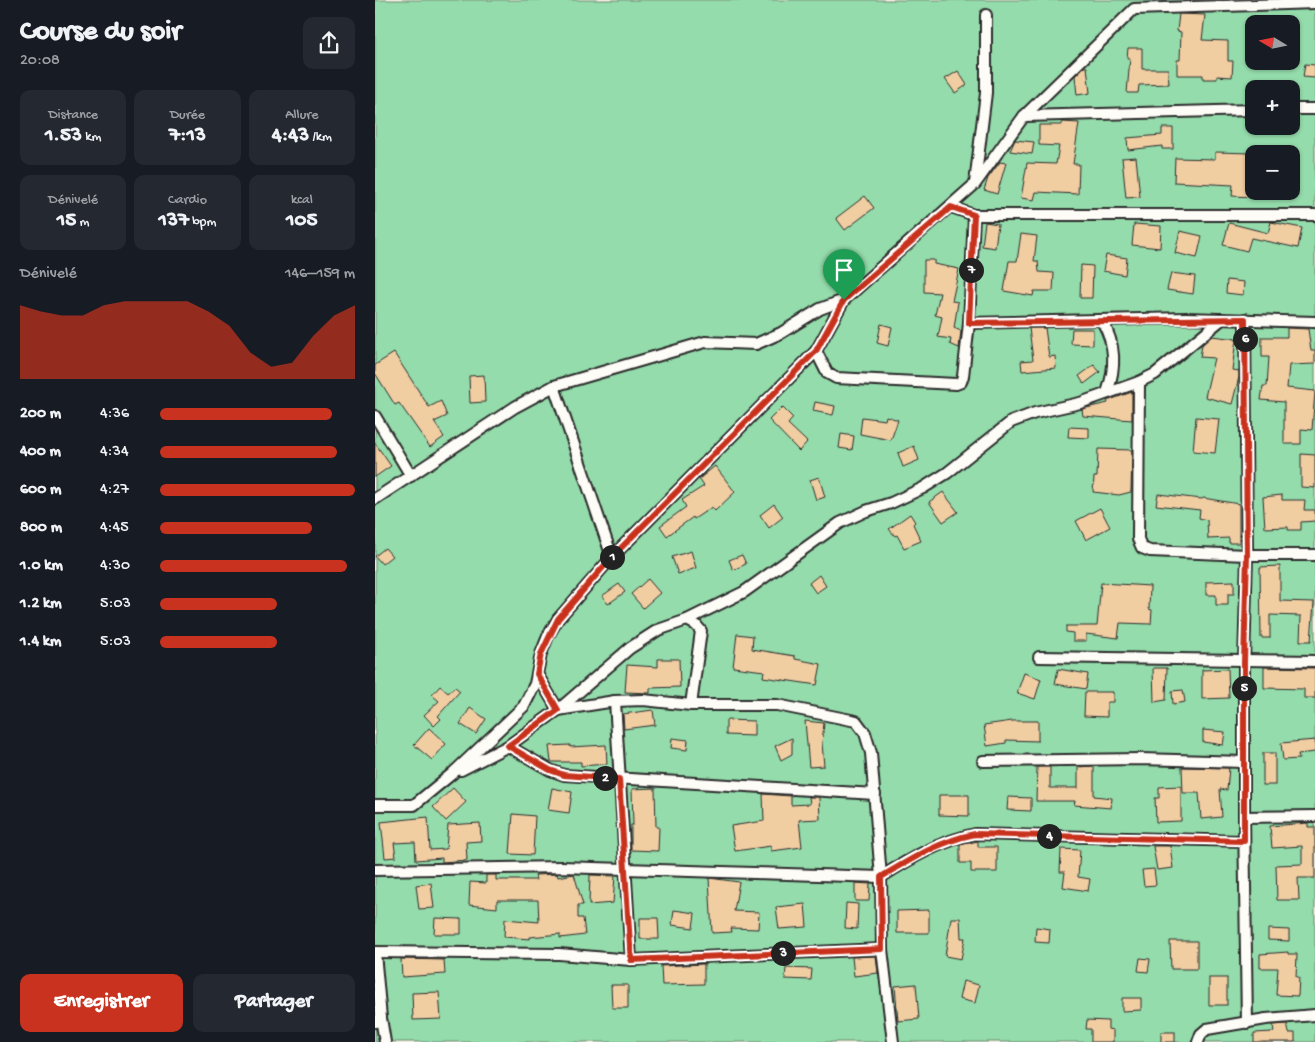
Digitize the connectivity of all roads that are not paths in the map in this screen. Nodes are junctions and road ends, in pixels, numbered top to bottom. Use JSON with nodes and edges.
{"nodes":[{"id":1,"x":1315,"y":3,"type":"edge"},
{"id":2,"x":1137,"y":4,"type":"edge"},
{"id":3,"x":986,"y":15,"type":"dead end"},
{"id":4,"x":1300,"y":109,"type":"edge"},
{"id":5,"x":1315,"y":109,"type":"edge"},
{"id":6,"x":1245,"y":110,"type":"edge"},
{"id":7,"x":1024,"y":116,"type":"junction"},
{"id":8,"x":975,"y":184,"type":"junction"},
{"id":9,"x":951,"y":207,"type":"junction"},
{"id":10,"x":974,"y":215,"type":"junction"},
{"id":11,"x":1315,"y":215,"type":"edge"},
{"id":12,"x":844,"y":300,"type":"junction"},
{"id":13,"x":1222,"y":319,"type":"junction"},
{"id":14,"x":1245,"y":319,"type":"junction"},
{"id":15,"x":1102,"y":321,"type":"junction"},
{"id":16,"x":1315,"y":322,"type":"edge"},
{"id":17,"x":969,"y":323,"type":"junction"},
{"id":18,"x":816,"y":351,"type":"junction"},
{"id":19,"x":1139,"y":382,"type":"junction"},
{"id":20,"x":554,"y":386,"type":"junction"},
{"id":21,"x":1107,"y":393,"type":"junction"},
{"id":22,"x":375,"y":416,"type":"edge"},
{"id":23,"x":411,"y":476,"type":"junction"},
{"id":24,"x":375,"y":499,"type":"edge"},
{"id":25,"x":1315,"y":554,"type":"edge"},
{"id":26,"x":1247,"y":555,"type":"junction"},
{"id":27,"x":612,"y":557,"type":"junction"},
{"id":28,"x":687,"y":620,"type":"junction"},
{"id":29,"x":1039,"y":657,"type":"dead end"},
{"id":30,"x":1315,"y":661,"type":"edge"},
{"id":31,"x":1244,"y":662,"type":"junction"},
{"id":32,"x":537,"y":674,"type":"junction"},
{"id":33,"x":615,"y":701,"type":"junction"},
{"id":34,"x":691,"y":706,"type":"junction"},
{"id":35,"x":558,"y":710,"type":"junction"},
{"id":36,"x":508,"y":746,"type":"junction"},
{"id":37,"x":983,"y":761,"type":"dead end"},
{"id":38,"x":1244,"y":762,"type":"junction"},
{"id":39,"x":453,"y":773,"type":"junction"},
{"id":40,"x":619,"y":779,"type":"junction"},
{"id":41,"x":875,"y":794,"type":"junction"},
{"id":42,"x":375,"y":805,"type":"edge"},
{"id":43,"x":1315,"y":816,"type":"edge"},
{"id":44,"x":1244,"y":817,"type":"junction"},
{"id":45,"x":1244,"y":841,"type":"junction"},
{"id":46,"x":375,"y":870,"type":"edge"},
{"id":47,"x":624,"y":870,"type":"junction"},
{"id":48,"x":881,"y":877,"type":"junction"},
{"id":49,"x":882,"y":949,"type":"junction"},
{"id":50,"x":375,"y":952,"type":"edge"},
{"id":51,"x":631,"y":960,"type":"junction"},
{"id":52,"x":1315,"y":1015,"type":"edge"},
{"id":53,"x":378,"y":1020,"type":"edge"},
{"id":54,"x":1247,"y":1024,"type":"junction"},
{"id":55,"x":385,"y":1042,"type":"edge"},
{"id":56,"x":893,"y":1042,"type":"edge"},
{"id":57,"x":1198,"y":1042,"type":"edge"}],
"edges":[{"from":1,"to":2,"type":"street"},
{"from":2,"to":7,"type":"street"},
{"from":3,"to":8,"type":"street"},
{"from":4,"to":5,"type":"street"},
{"from":6,"to":7,"type":"street"},
{"from":7,"to":8,"type":"street"},
{"from":8,"to":9,"type":"street"},
{"from":9,"to":10,"type":"street"},
{"from":9,"to":12,"type":"street"},
{"from":10,"to":11,"type":"street"},
{"from":10,"to":17,"type":"street"},
{"from":12,"to":18,"type":"street"},
{"from":12,"to":20,"type":"street"},
{"from":13,"to":14,"type":"street"},
{"from":13,"to":15,"type":"street"},
{"from":13,"to":19,"type":"street"},
{"from":14,"to":16,"type":"street"},
{"from":14,"to":26,"type":"street"},
{"from":15,"to":17,"type":"street"},
{"from":15,"to":21,"type":"street"},
{"from":17,"to":18,"type":"street"},
{"from":18,"to":27,"type":"street"},
{"from":19,"to":21,"type":"street"},
{"from":19,"to":26,"type":"street"},
{"from":20,"to":23,"type":"street"},
{"from":20,"to":27,"type":"street"},
{"from":21,"to":28,"type":"street"},
{"from":22,"to":23,"type":"street"},
{"from":23,"to":24,"type":"street"},
{"from":25,"to":26,"type":"street"},
{"from":26,"to":31,"type":"street"},
{"from":27,"to":32,"type":"street"},
{"from":28,"to":34,"type":"street"},
{"from":28,"to":35,"type":"street"},
{"from":29,"to":31,"type":"street"},
{"from":30,"to":31,"type":"street"},
{"from":31,"to":38,"type":"street"},
{"from":32,"to":35,"type":"street"},
{"from":32,"to":39,"type":"street"},
{"from":33,"to":34,"type":"street"},
{"from":33,"to":35,"type":"street"},
{"from":33,"to":40,"type":"street"},
{"from":34,"to":41,"type":"street"},
{"from":35,"to":36,"type":"street"},
{"from":36,"to":39,"type":"street"},
{"from":36,"to":40,"type":"street"},
{"from":37,"to":38,"type":"street"},
{"from":38,"to":44,"type":"street"},
{"from":39,"to":42,"type":"street"},
{"from":40,"to":41,"type":"street"},
{"from":40,"to":47,"type":"street"},
{"from":41,"to":48,"type":"street"},
{"from":43,"to":44,"type":"street"},
{"from":44,"to":45,"type":"street"},
{"from":45,"to":48,"type":"street"},
{"from":45,"to":54,"type":"street"},
{"from":46,"to":47,"type":"street"},
{"from":47,"to":48,"type":"street"},
{"from":47,"to":51,"type":"street"},
{"from":48,"to":49,"type":"street"},
{"from":49,"to":51,"type":"street"},
{"from":49,"to":56,"type":"street"},
{"from":50,"to":51,"type":"street"},
{"from":50,"to":53,"type":"street"},
{"from":52,"to":54,"type":"street"},
{"from":53,"to":55,"type":"street"},
{"from":54,"to":57,"type":"street"}]}
